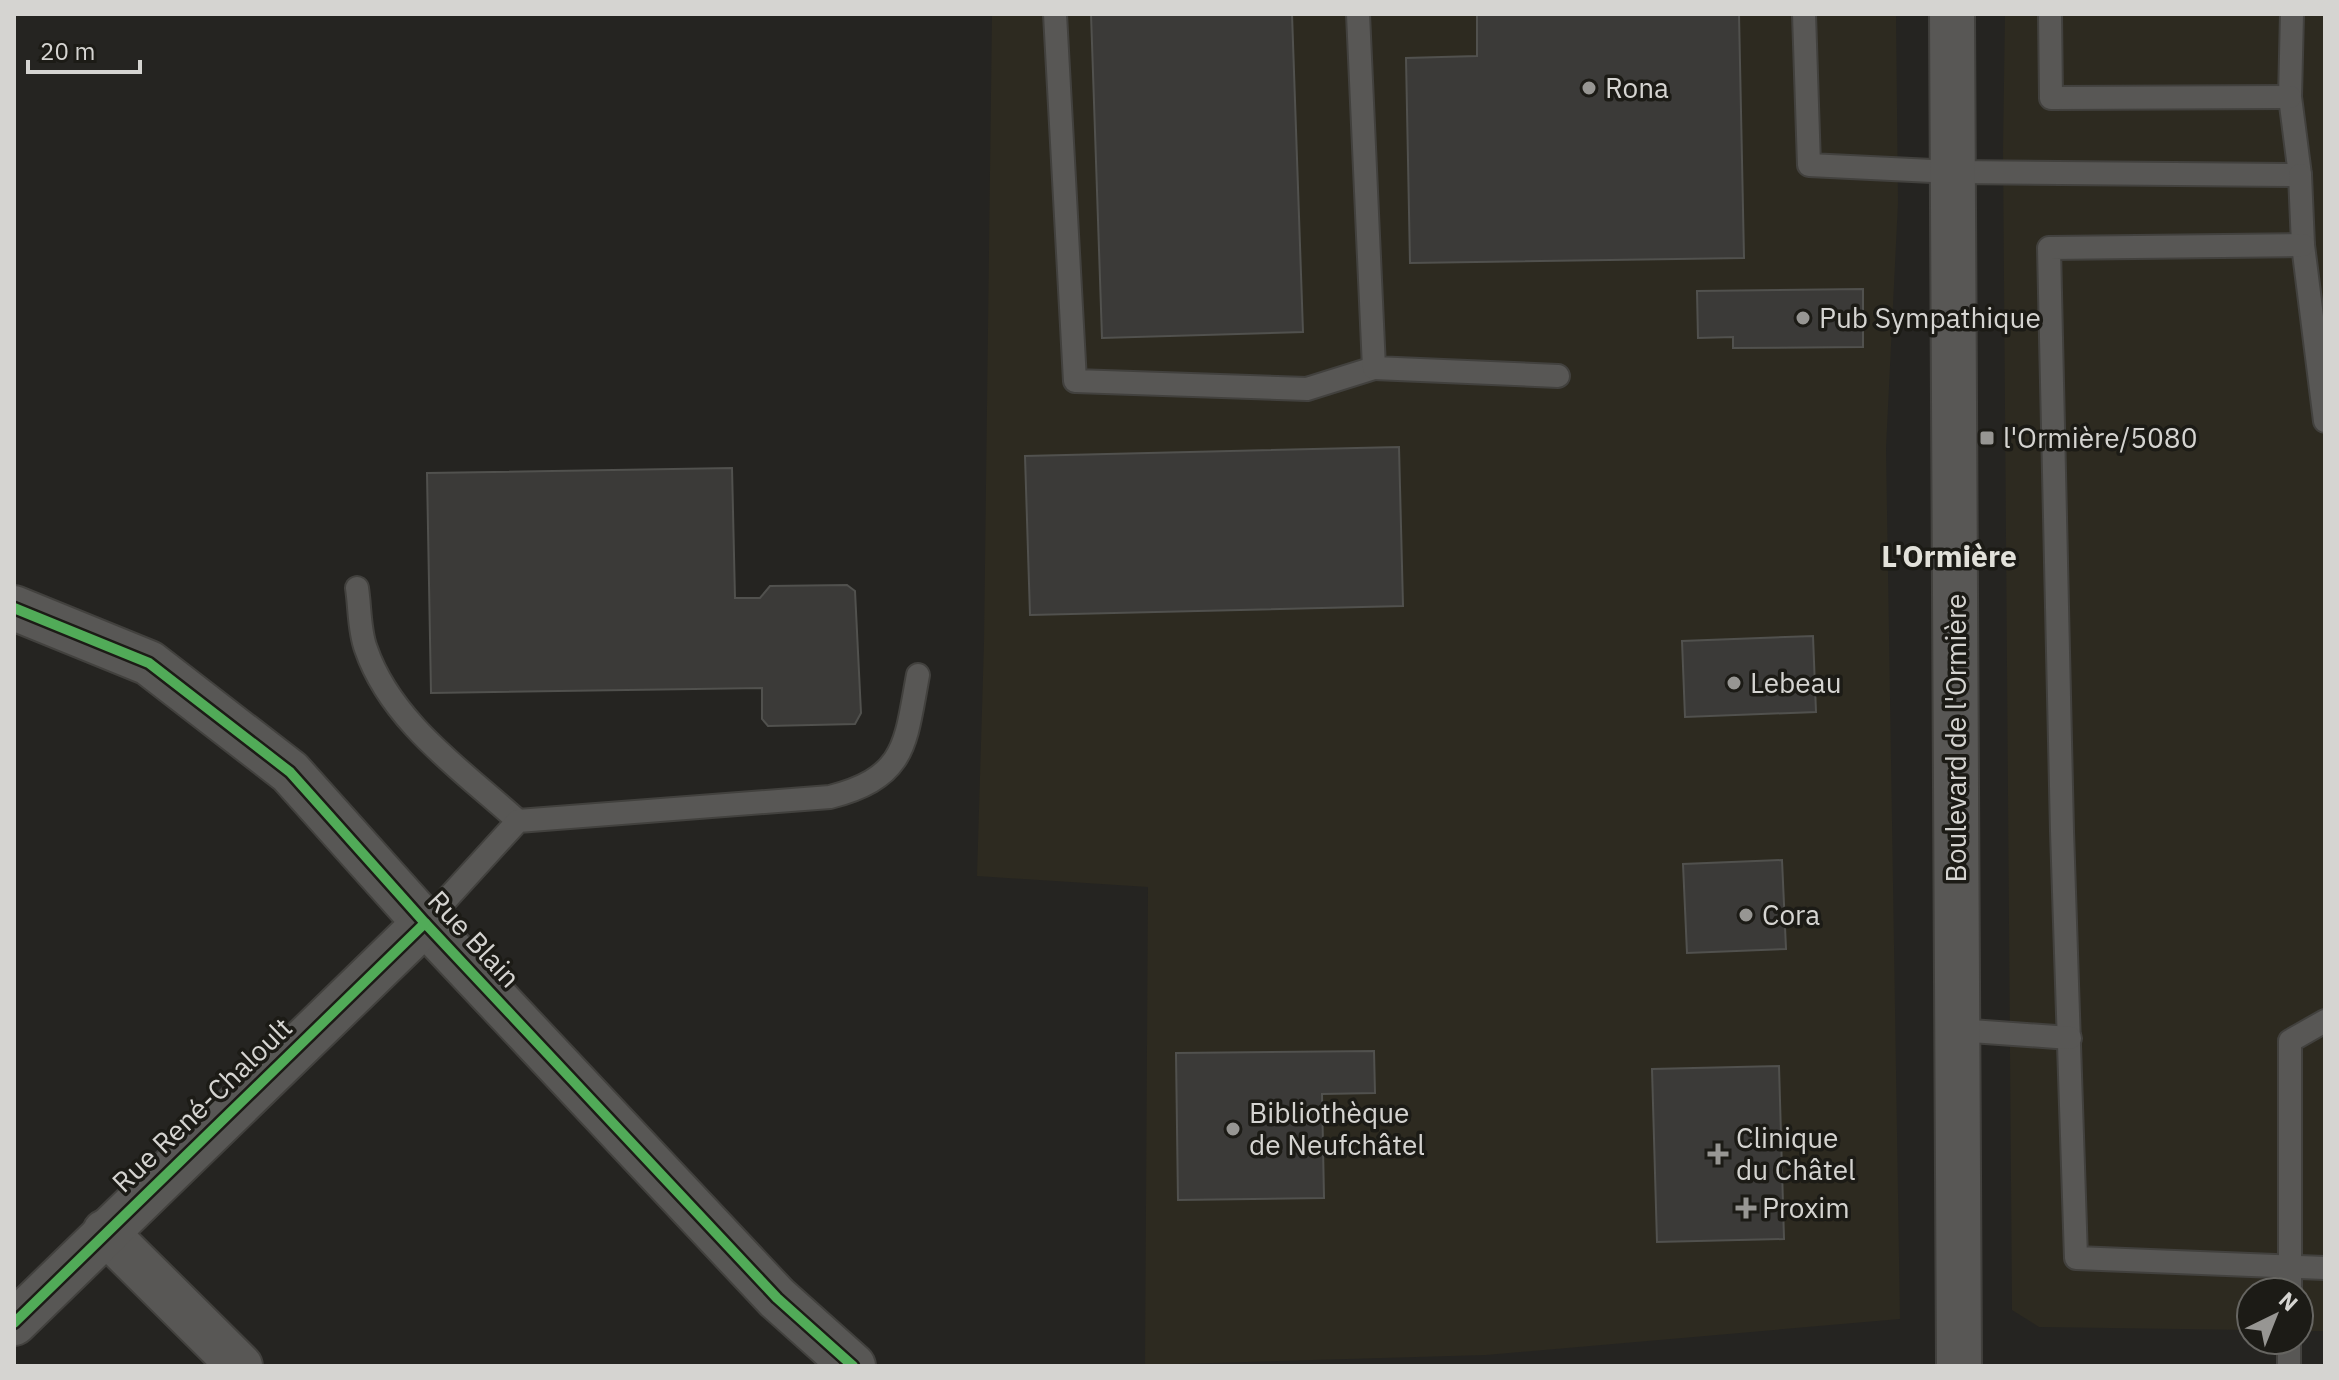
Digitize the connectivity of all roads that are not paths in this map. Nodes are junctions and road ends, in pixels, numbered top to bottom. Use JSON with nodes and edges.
{"nodes":[{"id":1,"x":1055,"y":14,"type":"edge"},
{"id":2,"x":1358,"y":14,"type":"edge"},
{"id":3,"x":1804,"y":14,"type":"edge"},
{"id":4,"x":1952,"y":14,"type":"edge"},
{"id":5,"x":2050,"y":14,"type":"edge"},
{"id":6,"x":2292,"y":14,"type":"edge"},
{"id":7,"x":2290,"y":97,"type":"junction"},
{"id":8,"x":1953,"y":172,"type":"junction"},
{"id":9,"x":2300,"y":175,"type":"junction"},
{"id":10,"x":2303,"y":245,"type":"junction"},
{"id":11,"x":1374,"y":368,"type":"junction"},
{"id":12,"x":1558,"y":376,"type":"dead end"},
{"id":13,"x":2325,"y":421,"type":"edge"},
{"id":14,"x":357,"y":588,"type":"dead end"},
{"id":15,"x":14,"y":608,"type":"edge"},
{"id":16,"x":918,"y":675,"type":"dead end"},
{"id":17,"x":518,"y":821,"type":"junction"},
{"id":18,"x":425,"y":923,"type":"junction"},
{"id":19,"x":2325,"y":1021,"type":"edge"},
{"id":20,"x":1957,"y":1030,"type":"junction"},
{"id":21,"x":2070,"y":1038,"type":"junction"},
{"id":22,"x":105,"y":1232,"type":"junction"},
{"id":23,"x":2290,"y":1267,"type":"junction"},
{"id":24,"x":2325,"y":1268,"type":"edge"},
{"id":25,"x":2290,"y":1276,"type":"edge"},
{"id":26,"x":14,"y":1323,"type":"edge"},
{"id":27,"x":240,"y":1366,"type":"edge"},
{"id":28,"x":853,"y":1366,"type":"edge"},
{"id":29,"x":1959,"y":1366,"type":"edge"}],
"edges":[{"from":1,"to":11,"type":"lane"},
{"from":2,"to":11,"type":"lane"},
{"from":3,"to":8,"type":"lane"},
{"from":4,"to":8,"type":"street","name":"Boulevard de l'Ormière"},
{"from":5,"to":7,"type":"lane"},
{"from":6,"to":7,"type":"lane"},
{"from":7,"to":9,"type":"lane"},
{"from":8,"to":9,"type":"lane"},
{"from":8,"to":20,"type":"street","name":"Boulevard de l'Ormière"},
{"from":9,"to":10,"type":"lane"},
{"from":10,"to":13,"type":"lane"},
{"from":10,"to":21,"type":"lane"},
{"from":11,"to":12,"type":"lane"},
{"from":14,"to":17,"type":"lane"},
{"from":15,"to":18,"type":"street","name":"Rue Blain"},
{"from":16,"to":17,"type":"lane"},
{"from":17,"to":18,"type":"lane"},
{"from":18,"to":22,"type":"street","name":"Rue René-Chaloult"},
{"from":18,"to":28,"type":"street","name":"Rue Blain"},
{"from":19,"to":23,"type":"lane"},
{"from":20,"to":21,"type":"lane"},
{"from":20,"to":29,"type":"street","name":"Boulevard de l'Ormière"},
{"from":21,"to":23,"type":"lane"},
{"from":22,"to":26,"type":"street","name":"Rue René-Chaloult"},
{"from":22,"to":27,"type":"street"},
{"from":23,"to":24,"type":"lane"},
{"from":23,"to":25,"type":"lane"}]}
